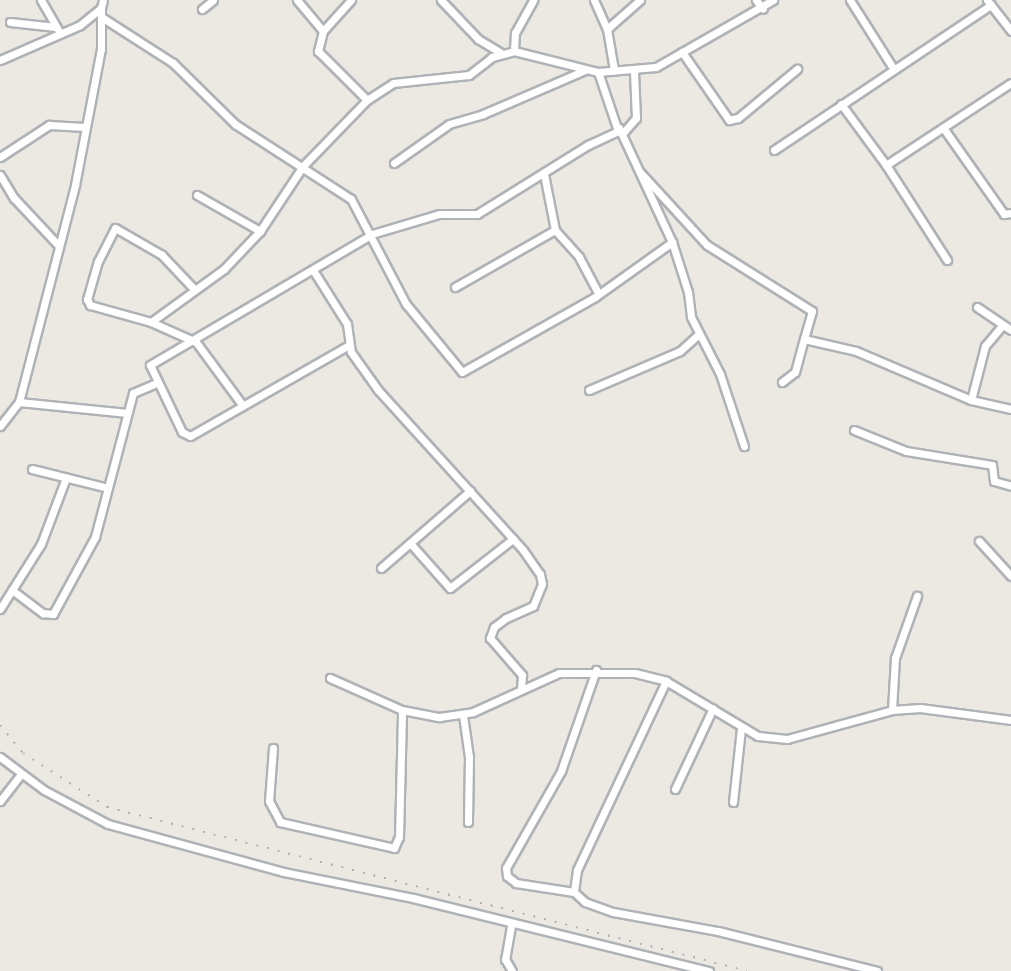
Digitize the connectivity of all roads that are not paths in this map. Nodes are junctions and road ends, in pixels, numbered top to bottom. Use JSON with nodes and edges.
{"nodes":[{"id":1,"x":41,"y":0,"type":"edge"},
{"id":2,"x":214,"y":0,"type":"edge"},
{"id":3,"x":297,"y":0,"type":"edge"},
{"id":4,"x":351,"y":0,"type":"edge"},
{"id":5,"x":440,"y":0,"type":"edge"},
{"id":6,"x":533,"y":0,"type":"edge"},
{"id":7,"x":594,"y":0,"type":"edge"},
{"id":8,"x":640,"y":0,"type":"edge"},
{"id":9,"x":756,"y":0,"type":"edge"},
{"id":10,"x":772,"y":0,"type":"edge"},
{"id":11,"x":850,"y":0,"type":"edge"},
{"id":12,"x":989,"y":3,"type":"edge"},
{"id":13,"x":102,"y":4,"type":"edge"},
{"id":14,"x":202,"y":9,"type":"dead end"},
{"id":15,"x":763,"y":9,"type":"junction"},
{"id":16,"x":103,"y":18,"type":"junction"},
{"id":17,"x":10,"y":22,"type":"dead end"},
{"id":18,"x":55,"y":27,"type":"junction"},
{"id":19,"x":607,"y":29,"type":"junction"},
{"id":20,"x":1011,"y":31,"type":"edge"},
{"id":21,"x":323,"y":32,"type":"junction"},
{"id":22,"x":63,"y":34,"type":"junction"},
{"id":23,"x":514,"y":51,"type":"junction"},
{"id":24,"x":682,"y":52,"type":"junction"},
{"id":25,"x":501,"y":53,"type":"junction"},
{"id":26,"x":0,"y":60,"type":"edge"},
{"id":27,"x":893,"y":68,"type":"junction"},
{"id":28,"x":586,"y":69,"type":"junction"},
{"id":29,"x":797,"y":69,"type":"dead end"},
{"id":30,"x":614,"y":70,"type":"junction"},
{"id":31,"x":598,"y":72,"type":"junction"},
{"id":32,"x":634,"y":72,"type":"junction"},
{"id":33,"x":1011,"y":83,"type":"edge"},
{"id":34,"x":367,"y":100,"type":"junction"},
{"id":35,"x":841,"y":104,"type":"junction"},
{"id":36,"x":85,"y":127,"type":"junction"},
{"id":37,"x":944,"y":129,"type":"junction"},
{"id":38,"x":621,"y":131,"type":"junction"},
{"id":39,"x":774,"y":150,"type":"dead end"},
{"id":40,"x":0,"y":157,"type":"edge"},
{"id":41,"x":394,"y":163,"type":"dead end"},
{"id":42,"x":303,"y":166,"type":"junction"},
{"id":43,"x":886,"y":166,"type":"junction"},
{"id":44,"x":640,"y":172,"type":"junction"},
{"id":45,"x":544,"y":174,"type":"junction"},
{"id":46,"x":0,"y":175,"type":"edge"},
{"id":47,"x":2,"y":185,"type":"edge"},
{"id":48,"x":197,"y":195,"type":"dead end"},
{"id":49,"x":1011,"y":213,"type":"edge"},
{"id":50,"x":555,"y":230,"type":"junction"},
{"id":51,"x":260,"y":231,"type":"junction"},
{"id":52,"x":372,"y":234,"type":"junction"},
{"id":53,"x":672,"y":242,"type":"junction"},
{"id":54,"x":58,"y":244,"type":"junction"},
{"id":55,"x":947,"y":260,"type":"dead end"},
{"id":56,"x":313,"y":270,"type":"junction"},
{"id":57,"x":455,"y":288,"type":"dead end"},
{"id":58,"x":194,"y":289,"type":"junction"},
{"id":59,"x":598,"y":292,"type":"junction"},
{"id":60,"x":977,"y":307,"type":"dead end"},
{"id":61,"x":151,"y":322,"type":"junction"},
{"id":62,"x":1002,"y":326,"type":"junction"},
{"id":63,"x":1011,"y":330,"type":"edge"},
{"id":64,"x":698,"y":335,"type":"junction"},
{"id":65,"x":804,"y":339,"type":"junction"},
{"id":66,"x":196,"y":342,"type":"junction"},
{"id":67,"x":349,"y":345,"type":"junction"},
{"id":68,"x":782,"y":382,"type":"dead end"},
{"id":69,"x":157,"y":383,"type":"junction"},
{"id":70,"x":589,"y":390,"type":"dead end"},
{"id":71,"x":971,"y":400,"type":"junction"},
{"id":72,"x":19,"y":402,"type":"junction"},
{"id":73,"x":243,"y":406,"type":"junction"},
{"id":74,"x":1011,"y":409,"type":"edge"},
{"id":75,"x":127,"y":413,"type":"junction"},
{"id":76,"x":0,"y":426,"type":"edge"},
{"id":77,"x":854,"y":430,"type":"dead end"},
{"id":78,"x":744,"y":446,"type":"dead end"},
{"id":79,"x":32,"y":469,"type":"dead end"},
{"id":80,"x":66,"y":478,"type":"junction"},
{"id":81,"x":1011,"y":486,"type":"edge"},
{"id":82,"x":108,"y":488,"type":"junction"},
{"id":83,"x":470,"y":491,"type":"junction"},
{"id":84,"x":513,"y":539,"type":"junction"},
{"id":85,"x":979,"y":541,"type":"dead end"},
{"id":86,"x":410,"y":543,"type":"junction"},
{"id":87,"x":381,"y":568,"type":"dead end"},
{"id":88,"x":1011,"y":576,"type":"edge"},
{"id":89,"x":12,"y":590,"type":"junction"},
{"id":90,"x":917,"y":596,"type":"dead end"},
{"id":91,"x":0,"y":609,"type":"edge"},
{"id":92,"x":596,"y":670,"type":"junction"},
{"id":93,"x":330,"y":678,"type":"dead end"},
{"id":94,"x":666,"y":681,"type":"junction"},
{"id":95,"x":521,"y":690,"type":"junction"},
{"id":96,"x":713,"y":708,"type":"junction"},
{"id":97,"x":402,"y":710,"type":"junction"},
{"id":98,"x":892,"y":710,"type":"junction"},
{"id":99,"x":463,"y":715,"type":"junction"},
{"id":100,"x":1011,"y":720,"type":"edge"},
{"id":101,"x":741,"y":728,"type":"junction"},
{"id":102,"x":273,"y":748,"type":"dead end"},
{"id":103,"x":0,"y":757,"type":"edge"},
{"id":104,"x":21,"y":774,"type":"junction"},
{"id":105,"x":675,"y":789,"type":"dead end"},
{"id":106,"x":0,"y":801,"type":"edge"},
{"id":107,"x":733,"y":802,"type":"dead end"},
{"id":108,"x":468,"y":822,"type":"dead end"},
{"id":109,"x":574,"y":892,"type":"junction"},
{"id":110,"x":511,"y":926,"type":"junction"},
{"id":111,"x":512,"y":971,"type":"edge"},
{"id":112,"x":709,"y":971,"type":"edge"},
{"id":113,"x":877,"y":971,"type":"edge"}],
"edges":[{"from":1,"to":18,"type":"street"},
{"from":2,"to":14,"type":"street"},
{"from":3,"to":21,"type":"street"},
{"from":4,"to":21,"type":"street"},
{"from":5,"to":25,"type":"street"},
{"from":6,"to":23,"type":"street"},
{"from":7,"to":19,"type":"street"},
{"from":8,"to":19,"type":"street"},
{"from":9,"to":15,"type":"street"},
{"from":10,"to":15,"type":"street"},
{"from":11,"to":27,"type":"street"},
{"from":12,"to":20,"type":"street"},
{"from":12,"to":27,"type":"street"},
{"from":13,"to":16,"type":"street"},
{"from":13,"to":22,"type":"street"},
{"from":15,"to":24,"type":"street"},
{"from":16,"to":36,"type":"street"},
{"from":16,"to":42,"type":"street"},
{"from":17,"to":18,"type":"street"},
{"from":18,"to":22,"type":"street"},
{"from":19,"to":30,"type":"street"},
{"from":21,"to":34,"type":"street"},
{"from":22,"to":26,"type":"street"},
{"from":23,"to":25,"type":"street"},
{"from":23,"to":28,"type":"street"},
{"from":24,"to":29,"type":"street"},
{"from":24,"to":32,"type":"street"},
{"from":25,"to":34,"type":"street"},
{"from":27,"to":35,"type":"street"},
{"from":28,"to":31,"type":"street"},
{"from":28,"to":41,"type":"street"},
{"from":30,"to":31,"type":"street"},
{"from":30,"to":32,"type":"street"},
{"from":31,"to":38,"type":"street"},
{"from":32,"to":38,"type":"street"},
{"from":33,"to":37,"type":"street"},
{"from":34,"to":42,"type":"street"},
{"from":35,"to":39,"type":"street"},
{"from":35,"to":43,"type":"street"},
{"from":36,"to":40,"type":"street"},
{"from":36,"to":54,"type":"street"},
{"from":37,"to":43,"type":"street"},
{"from":37,"to":49,"type":"street"},
{"from":38,"to":44,"type":"street"},
{"from":38,"to":45,"type":"street"},
{"from":42,"to":51,"type":"street"},
{"from":42,"to":52,"type":"street"},
{"from":43,"to":55,"type":"street"},
{"from":44,"to":53,"type":"street"},
{"from":44,"to":65,"type":"street"},
{"from":45,"to":50,"type":"street"},
{"from":45,"to":52,"type":"street"},
{"from":46,"to":47,"type":"street"},
{"from":47,"to":54,"type":"street"},
{"from":48,"to":51,"type":"street"},
{"from":50,"to":57,"type":"street"},
{"from":50,"to":59,"type":"street"},
{"from":51,"to":58,"type":"street"},
{"from":52,"to":56,"type":"street"},
{"from":52,"to":59,"type":"street"},
{"from":53,"to":59,"type":"street"},
{"from":53,"to":64,"type":"street"},
{"from":54,"to":72,"type":"street"},
{"from":56,"to":66,"type":"street"},
{"from":56,"to":67,"type":"street"},
{"from":58,"to":61,"type":"street"},
{"from":58,"to":61,"type":"street"},
{"from":60,"to":62,"type":"street"},
{"from":61,"to":66,"type":"street"},
{"from":62,"to":63,"type":"street"},
{"from":62,"to":71,"type":"street"},
{"from":64,"to":70,"type":"street"},
{"from":64,"to":78,"type":"street"},
{"from":65,"to":68,"type":"street"},
{"from":65,"to":71,"type":"street"},
{"from":66,"to":69,"type":"street"},
{"from":66,"to":73,"type":"street"},
{"from":67,"to":73,"type":"street"},
{"from":67,"to":83,"type":"street"},
{"from":69,"to":73,"type":"street"},
{"from":69,"to":75,"type":"street"},
{"from":71,"to":74,"type":"street"},
{"from":72,"to":75,"type":"street"},
{"from":72,"to":76,"type":"street"},
{"from":75,"to":82,"type":"street"},
{"from":77,"to":81,"type":"street"},
{"from":79,"to":80,"type":"street"},
{"from":80,"to":82,"type":"street"},
{"from":80,"to":89,"type":"street"},
{"from":82,"to":89,"type":"street"},
{"from":83,"to":84,"type":"street"},
{"from":83,"to":86,"type":"street"},
{"from":84,"to":86,"type":"street"},
{"from":84,"to":95,"type":"street"},
{"from":85,"to":88,"type":"street"},
{"from":86,"to":87,"type":"street"},
{"from":89,"to":91,"type":"street"},
{"from":90,"to":98,"type":"street"},
{"from":92,"to":94,"type":"street"},
{"from":92,"to":95,"type":"street"},
{"from":92,"to":109,"type":"street"},
{"from":93,"to":97,"type":"street"},
{"from":94,"to":96,"type":"street"},
{"from":94,"to":109,"type":"street"},
{"from":95,"to":99,"type":"street"},
{"from":96,"to":101,"type":"street"},
{"from":96,"to":105,"type":"street"},
{"from":97,"to":99,"type":"street"},
{"from":97,"to":102,"type":"street"},
{"from":98,"to":100,"type":"street"},
{"from":98,"to":101,"type":"street"},
{"from":99,"to":108,"type":"street"},
{"from":101,"to":107,"type":"street"},
{"from":103,"to":104,"type":"street"},
{"from":104,"to":106,"type":"street"},
{"from":104,"to":110,"type":"street"},
{"from":109,"to":113,"type":"street"},
{"from":110,"to":111,"type":"street"},
{"from":110,"to":112,"type":"street"}]}
